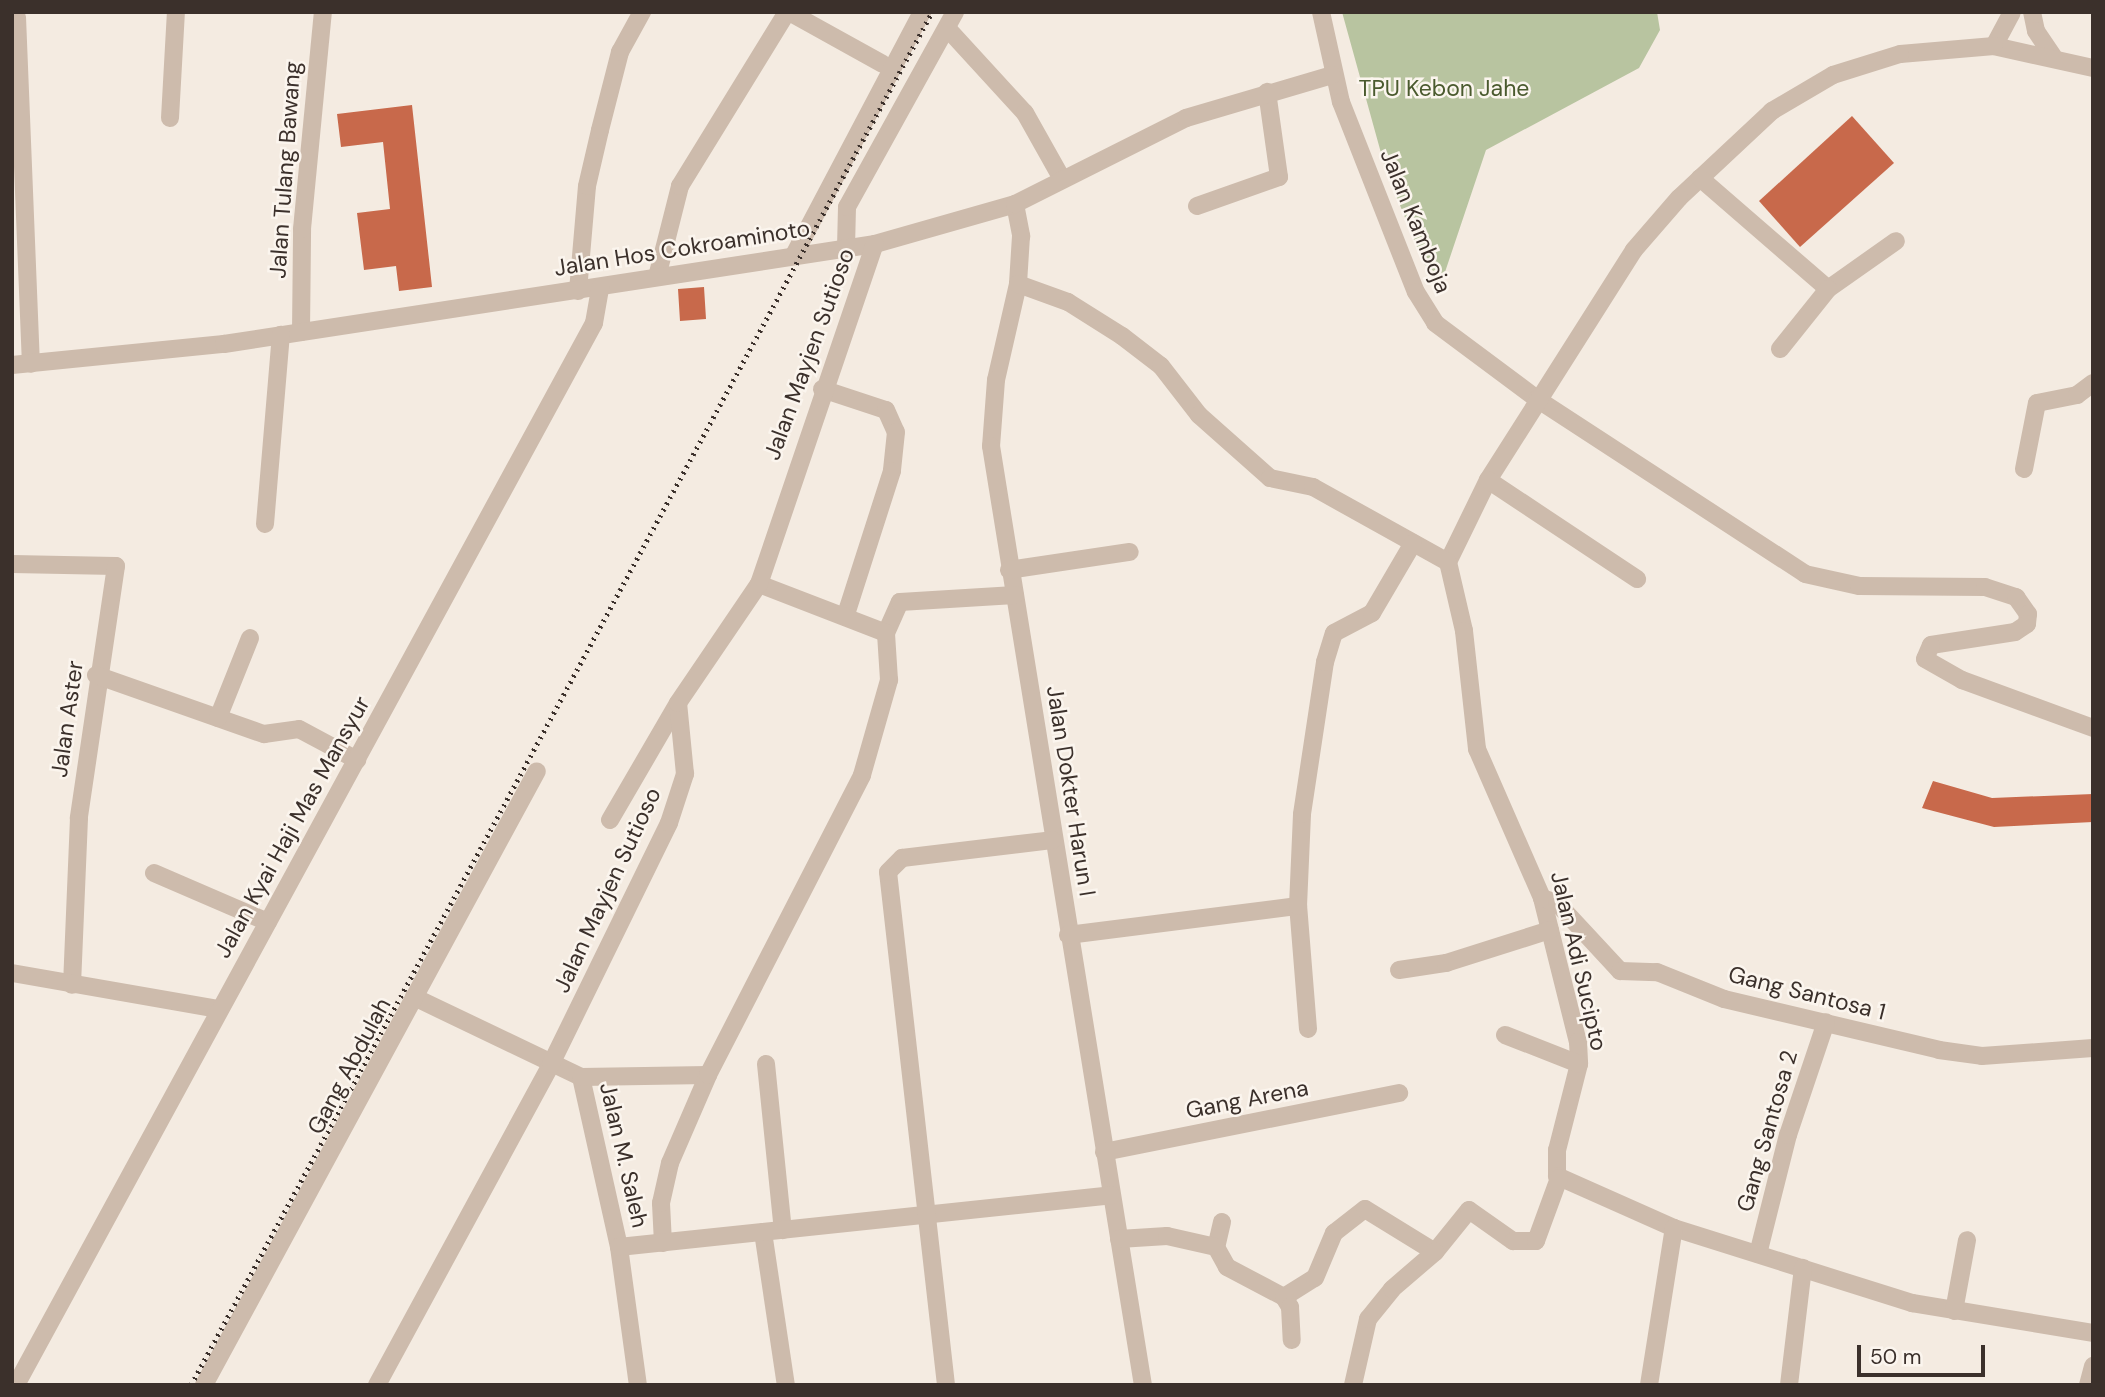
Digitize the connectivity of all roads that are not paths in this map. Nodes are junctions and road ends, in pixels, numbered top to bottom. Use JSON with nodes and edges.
{"nodes":[{"id":1,"x":176,"y":12,"type":"edge"},
{"id":2,"x":323,"y":12,"type":"edge"},
{"id":3,"x":642,"y":12,"type":"edge"},
{"id":4,"x":788,"y":12,"type":"edge"},
{"id":5,"x":922,"y":12,"type":"edge"},
{"id":6,"x":1321,"y":12,"type":"edge"},
{"id":7,"x":2012,"y":12,"type":"edge"},
{"id":8,"x":2032,"y":12,"type":"edge"},
{"id":9,"x":19,"y":16,"type":"edge"},
{"id":10,"x":951,"y":20,"type":"edge"},
{"id":11,"x":1994,"y":46,"type":"junction"},
{"id":12,"x":2053,"y":56,"type":"junction"},
{"id":13,"x":883,"y":64,"type":"dead end"},
{"id":14,"x":2093,"y":68,"type":"edge"},
{"id":15,"x":1332,"y":75,"type":"junction"},
{"id":16,"x":1267,"y":92,"type":"junction"},
{"id":17,"x":170,"y":118,"type":"dead end"},
{"id":18,"x":1700,"y":178,"type":"junction"},
{"id":19,"x":1062,"y":179,"type":"junction"},
{"id":20,"x":19,"y":203,"type":"edge"},
{"id":21,"x":1015,"y":204,"type":"junction"},
{"id":22,"x":1197,"y":206,"type":"dead end"},
{"id":23,"x":1896,"y":241,"type":"dead end"},
{"id":24,"x":875,"y":244,"type":"junction"},
{"id":25,"x":846,"y":248,"type":"junction"},
{"id":26,"x":794,"y":255,"type":"junction"},
{"id":27,"x":657,"y":277,"type":"junction"},
{"id":28,"x":1018,"y":284,"type":"junction"},
{"id":29,"x":600,"y":288,"type":"junction"},
{"id":30,"x":1828,"y":289,"type":"junction"},
{"id":31,"x":578,"y":291,"type":"junction"},
{"id":32,"x":301,"y":332,"type":"junction"},
{"id":33,"x":281,"y":335,"type":"junction"},
{"id":34,"x":1780,"y":349,"type":"dead end"},
{"id":35,"x":31,"y":364,"type":"junction"},
{"id":36,"x":12,"y":365,"type":"edge"},
{"id":37,"x":2093,"y":383,"type":"edge"},
{"id":38,"x":822,"y":389,"type":"junction"},
{"id":39,"x":1537,"y":399,"type":"junction"},
{"id":40,"x":2024,"y":469,"type":"dead end"},
{"id":41,"x":1488,"y":480,"type":"junction"},
{"id":42,"x":265,"y":524,"type":"dead end"},
{"id":43,"x":1413,"y":543,"type":"junction"},
{"id":44,"x":1130,"y":552,"type":"dead end"},
{"id":45,"x":1448,"y":562,"type":"junction"},
{"id":46,"x":12,"y":564,"type":"edge"},
{"id":47,"x":1009,"y":570,"type":"junction"},
{"id":48,"x":1637,"y":579,"type":"dead end"},
{"id":49,"x":759,"y":584,"type":"junction"},
{"id":50,"x":1014,"y":595,"type":"junction"},
{"id":51,"x":845,"y":617,"type":"junction"},
{"id":52,"x":886,"y":633,"type":"junction"},
{"id":53,"x":250,"y":638,"type":"dead end"},
{"id":54,"x":96,"y":675,"type":"junction"},
{"id":55,"x":678,"y":703,"type":"junction"},
{"id":56,"x":218,"y":718,"type":"junction"},
{"id":57,"x":2093,"y":728,"type":"edge"},
{"id":58,"x":357,"y":760,"type":"junction"},
{"id":59,"x":537,"y":771,"type":"dead end"},
{"id":60,"x":610,"y":820,"type":"dead end"},
{"id":61,"x":1052,"y":840,"type":"junction"},
{"id":62,"x":154,"y":873,"type":"dead end"},
{"id":63,"x":1542,"y":898,"type":"junction"},
{"id":64,"x":1298,"y":906,"type":"junction"},
{"id":65,"x":268,"y":922,"type":"junction"},
{"id":66,"x":1550,"y":930,"type":"junction"},
{"id":67,"x":1068,"y":935,"type":"junction"},
{"id":68,"x":1399,"y":970,"type":"dead end"},
{"id":69,"x":12,"y":973,"type":"edge"},
{"id":70,"x":72,"y":985,"type":"junction"},
{"id":71,"x":414,"y":997,"type":"junction"},
{"id":72,"x":219,"y":1009,"type":"junction"},
{"id":73,"x":1826,"y":1022,"type":"junction"},
{"id":74,"x":1308,"y":1029,"type":"dead end"},
{"id":75,"x":1505,"y":1035,"type":"dead end"},
{"id":76,"x":2093,"y":1048,"type":"edge"},
{"id":77,"x":551,"y":1064,"type":"junction"},
{"id":78,"x":1579,"y":1064,"type":"junction"},
{"id":79,"x":766,"y":1065,"type":"dead end"},
{"id":80,"x":708,"y":1075,"type":"junction"},
{"id":81,"x":581,"y":1077,"type":"junction"},
{"id":82,"x":1399,"y":1093,"type":"dead end"},
{"id":83,"x":1104,"y":1152,"type":"junction"},
{"id":84,"x":1559,"y":1178,"type":"junction"},
{"id":85,"x":1111,"y":1195,"type":"junction"},
{"id":86,"x":924,"y":1216,"type":"junction"},
{"id":87,"x":1222,"y":1222,"type":"dead end"},
{"id":88,"x":1674,"y":1228,"type":"junction"},
{"id":89,"x":783,"y":1230,"type":"junction"},
{"id":90,"x":763,"y":1232,"type":"junction"},
{"id":91,"x":1119,"y":1238,"type":"junction"},
{"id":92,"x":1967,"y":1240,"type":"dead end"},
{"id":93,"x":663,"y":1243,"type":"junction"},
{"id":94,"x":620,"y":1247,"type":"junction"},
{"id":95,"x":1216,"y":1247,"type":"junction"},
{"id":96,"x":1435,"y":1252,"type":"junction"},
{"id":97,"x":1758,"y":1254,"type":"junction"},
{"id":98,"x":1803,"y":1268,"type":"junction"},
{"id":99,"x":1284,"y":1297,"type":"junction"},
{"id":100,"x":1954,"y":1311,"type":"junction"},
{"id":101,"x":2093,"y":1333,"type":"edge"},
{"id":102,"x":1292,"y":1340,"type":"dead end"},
{"id":103,"x":2093,"y":1366,"type":"edge"},
{"id":104,"x":16,"y":1385,"type":"edge"},
{"id":105,"x":204,"y":1385,"type":"edge"},
{"id":106,"x":377,"y":1385,"type":"edge"},
{"id":107,"x":638,"y":1385,"type":"edge"},
{"id":108,"x":786,"y":1385,"type":"edge"},
{"id":109,"x":946,"y":1385,"type":"edge"},
{"id":110,"x":1143,"y":1385,"type":"edge"},
{"id":111,"x":1353,"y":1385,"type":"edge"},
{"id":112,"x":1649,"y":1385,"type":"edge"},
{"id":113,"x":1789,"y":1385,"type":"edge"},
{"id":114,"x":2088,"y":1385,"type":"edge"}],
"edges":[{"from":1,"to":17,"type":"street"},
{"from":2,"to":32,"type":"street","name":"Jalan Tulang Bawang"},
{"from":3,"to":31,"type":"street"},
{"from":4,"to":13,"type":"street"},
{"from":4,"to":27,"type":"street"},
{"from":5,"to":26,"type":"street"},
{"from":6,"to":15,"type":"street","name":"Jalan Kamboja"},
{"from":7,"to":11,"type":"street"},
{"from":8,"to":12,"type":"street"},
{"from":9,"to":20,"type":"street"},
{"from":10,"to":19,"type":"street"},
{"from":10,"to":25,"type":"street"},
{"from":11,"to":12,"type":"street"},
{"from":11,"to":18,"type":"street"},
{"from":12,"to":14,"type":"street"},
{"from":15,"to":16,"type":"street","name":"Jalan Hos Cokroaminoto"},
{"from":15,"to":39,"type":"street","name":"Jalan Kamboja"},
{"from":16,"to":19,"type":"street","name":"Jalan Hos Cokroaminoto"},
{"from":16,"to":22,"type":"street"},
{"from":18,"to":30,"type":"street"},
{"from":18,"to":39,"type":"street"},
{"from":19,"to":21,"type":"street","name":"Jalan Hos Cokroaminoto"},
{"from":20,"to":35,"type":"street"},
{"from":21,"to":24,"type":"street","name":"Jalan Hos Cokroaminoto"},
{"from":21,"to":28,"type":"street","name":"Jalan Dokter Harun I"},
{"from":23,"to":30,"type":"street"},
{"from":24,"to":25,"type":"street","name":"Jalan Hos Cokroaminoto"},
{"from":24,"to":38,"type":"street","name":"Jalan Mayjen Sutioso"},
{"from":25,"to":26,"type":"street","name":"Jalan Hos Cokroaminoto"},
{"from":26,"to":27,"type":"street","name":"Jalan Hos Cokroaminoto"},
{"from":27,"to":29,"type":"street","name":"Jalan Hos Cokroaminoto"},
{"from":28,"to":43,"type":"street"},
{"from":28,"to":47,"type":"street","name":"Jalan Dokter Harun I"},
{"from":29,"to":31,"type":"street","name":"Jalan Hos Cokroaminoto"},
{"from":29,"to":58,"type":"street","name":"Jalan Kyai Haji Mas Mansyur"},
{"from":30,"to":34,"type":"street"},
{"from":31,"to":32,"type":"street","name":"Jalan Hos Cokroaminoto"},
{"from":32,"to":33,"type":"street","name":"Jalan Hos Cokroaminoto"},
{"from":33,"to":35,"type":"street","name":"Jalan Hos Cokroaminoto"},
{"from":33,"to":42,"type":"street"},
{"from":35,"to":36,"type":"street","name":"Jalan Hos Cokroaminoto"},
{"from":37,"to":40,"type":"street"},
{"from":38,"to":49,"type":"street","name":"Jalan Mayjen Sutioso"},
{"from":38,"to":51,"type":"street"},
{"from":39,"to":41,"type":"street"},
{"from":39,"to":57,"type":"street","name":"Jalan Kamboja"},
{"from":41,"to":45,"type":"street"},
{"from":41,"to":48,"type":"street"},
{"from":43,"to":45,"type":"street"},
{"from":43,"to":64,"type":"street"},
{"from":44,"to":47,"type":"street"},
{"from":45,"to":63,"type":"street","name":"Jalan Adi Sucipto"},
{"from":46,"to":54,"type":"street","name":"Jalan Aster"},
{"from":47,"to":50,"type":"street","name":"Jalan Dokter Harun I"},
{"from":49,"to":51,"type":"street"},
{"from":49,"to":55,"type":"street","name":"Jalan Mayjen Sutioso"},
{"from":50,"to":52,"type":"street"},
{"from":50,"to":61,"type":"street","name":"Jalan Dokter Harun I"},
{"from":51,"to":52,"type":"street"},
{"from":52,"to":80,"type":"street"},
{"from":53,"to":56,"type":"street"},
{"from":54,"to":56,"type":"street"},
{"from":54,"to":70,"type":"street","name":"Jalan Aster"},
{"from":55,"to":60,"type":"street"},
{"from":55,"to":77,"type":"street","name":"Jalan Mayjen Sutioso"},
{"from":56,"to":58,"type":"street"},
{"from":58,"to":65,"type":"street","name":"Jalan Kyai Haji Mas Mansyur"},
{"from":59,"to":71,"type":"street","name":"Gang Abdulah"},
{"from":61,"to":67,"type":"street","name":"Jalan Dokter Harun I"},
{"from":61,"to":86,"type":"street"},
{"from":62,"to":65,"type":"street"},
{"from":63,"to":66,"type":"street","name":"Jalan Adi Sucipto"},
{"from":63,"to":73,"type":"street","name":"Gang Santosa 1"},
{"from":64,"to":67,"type":"street"},
{"from":64,"to":74,"type":"street"},
{"from":65,"to":72,"type":"street","name":"Jalan Kyai Haji Mas Mansyur"},
{"from":66,"to":68,"type":"street"},
{"from":66,"to":78,"type":"street","name":"Jalan Adi Sucipto"},
{"from":67,"to":83,"type":"street","name":"Jalan Dokter Harun I"},
{"from":69,"to":70,"type":"street"},
{"from":70,"to":72,"type":"street"},
{"from":71,"to":77,"type":"street","name":"Jalan M. Saleh"},
{"from":71,"to":105,"type":"street","name":"Gang Abdulah"},
{"from":72,"to":104,"type":"street","name":"Jalan Kyai Haji Mas Mansyur"},
{"from":73,"to":76,"type":"street","name":"Gang Santosa 1"},
{"from":73,"to":97,"type":"street","name":"Gang Santosa 2"},
{"from":75,"to":78,"type":"street"},
{"from":77,"to":81,"type":"street","name":"Jalan M. Saleh"},
{"from":77,"to":106,"type":"street","name":"Jalan Mayjen Sutioso"},
{"from":78,"to":84,"type":"street","name":"Jalan Adi Sucipto"},
{"from":79,"to":89,"type":"street"},
{"from":80,"to":81,"type":"street"},
{"from":80,"to":93,"type":"street"},
{"from":81,"to":94,"type":"street","name":"Jalan M. Saleh"},
{"from":82,"to":83,"type":"street","name":"Gang Arena"},
{"from":83,"to":85,"type":"street","name":"Jalan Dokter Harun I"},
{"from":84,"to":88,"type":"street"},
{"from":84,"to":96,"type":"street"},
{"from":85,"to":86,"type":"street"},
{"from":85,"to":91,"type":"street","name":"Jalan Dokter Harun I"},
{"from":86,"to":89,"type":"street"},
{"from":86,"to":109,"type":"street"},
{"from":87,"to":95,"type":"street"},
{"from":88,"to":97,"type":"street"},
{"from":88,"to":112,"type":"street"},
{"from":89,"to":90,"type":"street"},
{"from":90,"to":93,"type":"street"},
{"from":90,"to":108,"type":"street"},
{"from":91,"to":95,"type":"street"},
{"from":91,"to":110,"type":"street","name":"Jalan Dokter Harun I"},
{"from":92,"to":100,"type":"street"},
{"from":93,"to":94,"type":"street"},
{"from":94,"to":107,"type":"street","name":"Jalan M. Saleh"},
{"from":95,"to":99,"type":"street"},
{"from":96,"to":99,"type":"street"},
{"from":96,"to":111,"type":"street"},
{"from":97,"to":98,"type":"street"},
{"from":98,"to":100,"type":"street"},
{"from":98,"to":113,"type":"street"},
{"from":99,"to":102,"type":"street"},
{"from":100,"to":101,"type":"street"},
{"from":103,"to":114,"type":"street"}]}
